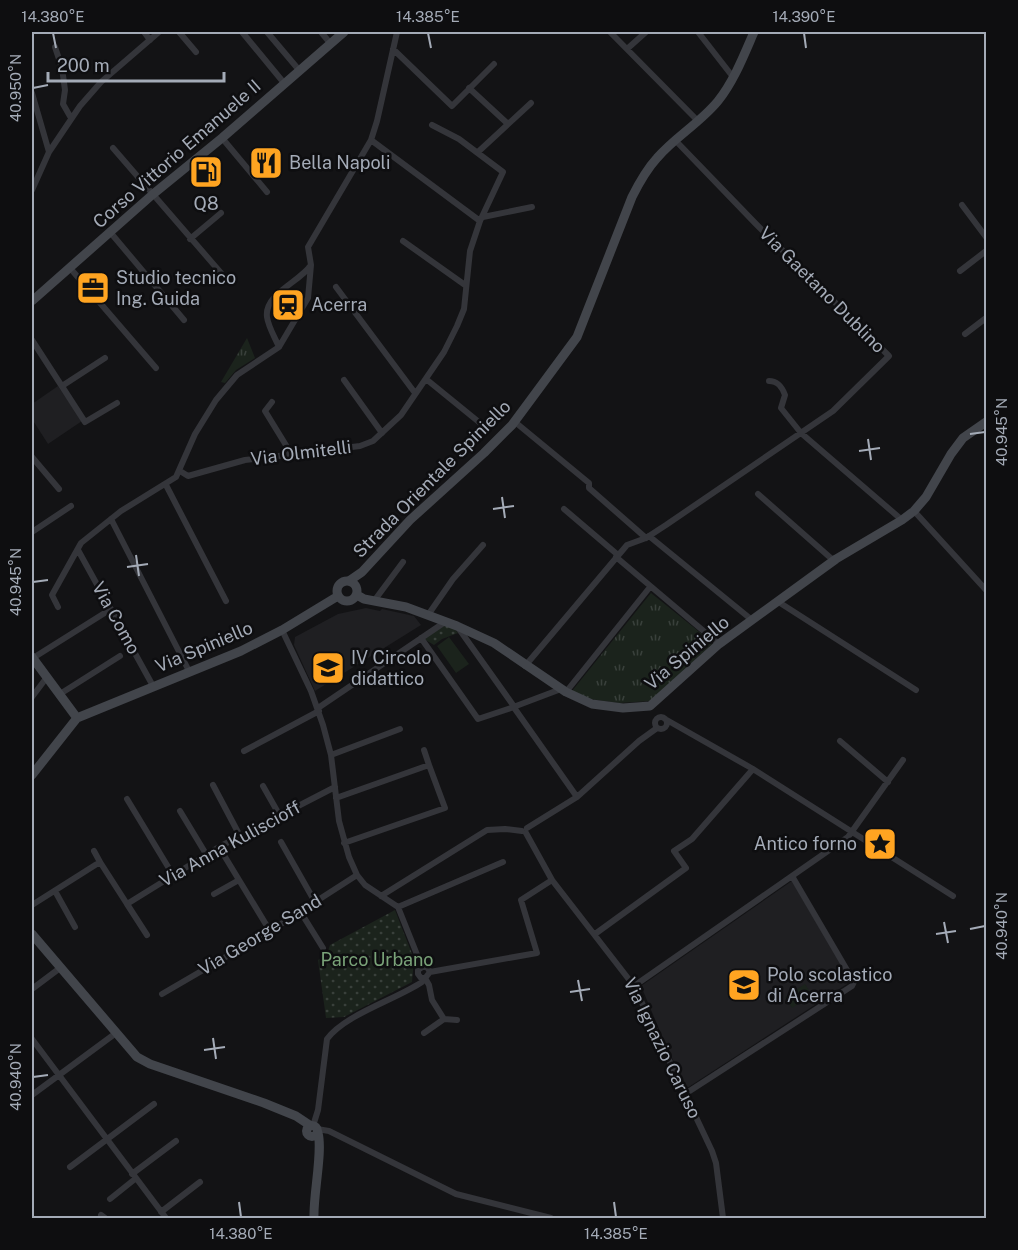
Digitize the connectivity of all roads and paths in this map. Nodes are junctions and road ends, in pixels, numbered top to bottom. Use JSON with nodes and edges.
{"nodes":[{"id":1,"x":144,"y":32,"type":"edge"},
{"id":2,"x":159,"y":32,"type":"edge"},
{"id":3,"x":179,"y":32,"type":"edge"},
{"id":4,"x":242,"y":32,"type":"edge"},
{"id":5,"x":267,"y":32,"type":"edge"},
{"id":6,"x":321,"y":32,"type":"edge"},
{"id":7,"x":344,"y":32,"type":"edge"},
{"id":8,"x":397,"y":32,"type":"edge"},
{"id":9,"x":610,"y":32,"type":"edge"},
{"id":10,"x":646,"y":32,"type":"edge"},
{"id":11,"x":698,"y":32,"type":"edge"},
{"id":12,"x":754,"y":32,"type":"edge"},
{"id":13,"x":150,"y":40,"type":"junction"},
{"id":14,"x":330,"y":43,"type":"junction"},
{"id":15,"x":55,"y":47,"type":"dead end"},
{"id":16,"x":393,"y":49,"type":"junction"},
{"id":17,"x":627,"y":49,"type":"junction"},
{"id":18,"x":196,"y":52,"type":"dead end"},
{"id":19,"x":494,"y":64,"type":"dead end"},
{"id":20,"x":299,"y":70,"type":"junction"},
{"id":21,"x":733,"y":77,"type":"junction"},
{"id":22,"x":284,"y":83,"type":"junction"},
{"id":23,"x":469,"y":88,"type":"junction"},
{"id":24,"x":32,"y":93,"type":"edge"},
{"id":25,"x":531,"y":103,"type":"dead end"},
{"id":26,"x":71,"y":118,"type":"junction"},
{"id":27,"x":698,"y":121,"type":"junction"},
{"id":28,"x":508,"y":124,"type":"junction"},
{"id":29,"x":432,"y":125,"type":"dead end"},
{"id":30,"x":222,"y":138,"type":"junction"},
{"id":31,"x":371,"y":140,"type":"junction"},
{"id":32,"x":675,"y":140,"type":"junction"},
{"id":33,"x":113,"y":148,"type":"dead end"},
{"id":34,"x":49,"y":152,"type":"junction"},
{"id":35,"x":478,"y":152,"type":"junction"},
{"id":36,"x":32,"y":172,"type":"edge"},
{"id":37,"x":37,"y":179,"type":"junction"},
{"id":38,"x":32,"y":190,"type":"edge"},
{"id":39,"x":267,"y":192,"type":"dead end"},
{"id":40,"x":152,"y":195,"type":"junction"},
{"id":41,"x":962,"y":205,"type":"dead end"},
{"id":42,"x":532,"y":207,"type":"dead end"},
{"id":43,"x":221,"y":213,"type":"dead end"},
{"id":44,"x":482,"y":219,"type":"junction"},
{"id":45,"x":110,"y":232,"type":"junction"},
{"id":46,"x":987,"y":237,"type":"edge"},
{"id":47,"x":190,"y":239,"type":"junction"},
{"id":48,"x":403,"y":241,"type":"dead end"},
{"id":49,"x":987,"y":251,"type":"edge"},
{"id":50,"x":311,"y":265,"type":"junction"},
{"id":51,"x":70,"y":268,"type":"junction"},
{"id":52,"x":960,"y":271,"type":"dead end"},
{"id":53,"x":221,"y":273,"type":"dead end"},
{"id":54,"x":465,"y":285,"type":"junction"},
{"id":55,"x":336,"y":287,"type":"dead end"},
{"id":56,"x":32,"y":301,"type":"edge"},
{"id":57,"x":987,"y":318,"type":"edge"},
{"id":58,"x":184,"y":320,"type":"dead end"},
{"id":59,"x":965,"y":334,"type":"dead end"},
{"id":60,"x":32,"y":340,"type":"edge"},
{"id":61,"x":279,"y":347,"type":"junction"},
{"id":62,"x":105,"y":358,"type":"dead end"},
{"id":63,"x":156,"y":368,"type":"dead end"},
{"id":64,"x":426,"y":379,"type":"junction"},
{"id":65,"x":344,"y":380,"type":"dead end"},
{"id":66,"x":769,"y":381,"type":"dead end"},
{"id":67,"x":62,"y":386,"type":"junction"},
{"id":68,"x":415,"y":393,"type":"junction"},
{"id":69,"x":272,"y":402,"type":"dead end"},
{"id":70,"x":117,"y":403,"type":"dead end"},
{"id":71,"x":515,"y":422,"type":"junction"},
{"id":72,"x":987,"y":422,"type":"edge"},
{"id":73,"x":485,"y":427,"type":"dead end"},
{"id":74,"x":382,"y":433,"type":"junction"},
{"id":75,"x":801,"y":433,"type":"junction"},
{"id":76,"x":292,"y":455,"type":"junction"},
{"id":77,"x":32,"y":457,"type":"edge"},
{"id":78,"x":180,"y":471,"type":"junction"},
{"id":79,"x":166,"y":485,"type":"junction"},
{"id":80,"x":59,"y":489,"type":"dead end"},
{"id":81,"x":758,"y":494,"type":"dead end"},
{"id":82,"x":71,"y":506,"type":"dead end"},
{"id":83,"x":564,"y":509,"type":"dead end"},
{"id":84,"x":914,"y":511,"type":"junction"},
{"id":85,"x":111,"y":519,"type":"junction"},
{"id":86,"x":902,"y":520,"type":"junction"},
{"id":87,"x":32,"y":532,"type":"edge"},
{"id":88,"x":648,"y":537,"type":"junction"},
{"id":89,"x":483,"y":546,"type":"dead end"},
{"id":90,"x":78,"y":550,"type":"junction"},
{"id":91,"x":617,"y":556,"type":"junction"},
{"id":92,"x":833,"y":560,"type":"junction"},
{"id":93,"x":403,"y":562,"type":"dead end"},
{"id":94,"x":349,"y":581,"type":"junction"},
{"id":95,"x":650,"y":587,"type":"junction"},
{"id":96,"x":987,"y":590,"type":"edge"},
{"id":97,"x":357,"y":595,"type":"junction"},
{"id":98,"x":338,"y":596,"type":"junction"},
{"id":99,"x":226,"y":601,"type":"dead end"},
{"id":100,"x":374,"y":601,"type":"junction"},
{"id":101,"x":777,"y":602,"type":"junction"},
{"id":102,"x":58,"y":607,"type":"dead end"},
{"id":103,"x":111,"y":609,"type":"junction"},
{"id":104,"x":428,"y":615,"type":"junction"},
{"id":105,"x":752,"y":621,"type":"junction"},
{"id":106,"x":445,"y":622,"type":"junction"},
{"id":107,"x":457,"y":626,"type":"junction"},
{"id":108,"x":282,"y":630,"type":"junction"},
{"id":109,"x":421,"y":639,"type":"junction"},
{"id":110,"x":719,"y":644,"type":"junction"},
{"id":111,"x":120,"y":656,"type":"dead end"},
{"id":112,"x":32,"y":657,"type":"edge"},
{"id":113,"x":525,"y":666,"type":"junction"},
{"id":114,"x":189,"y":671,"type":"junction"},
{"id":115,"x":47,"y":677,"type":"junction"},
{"id":116,"x":153,"y":686,"type":"junction"},
{"id":117,"x":564,"y":690,"type":"junction"},
{"id":118,"x":916,"y":690,"type":"dead end"},
{"id":119,"x":60,"y":694,"type":"junction"},
{"id":120,"x":32,"y":697,"type":"edge"},
{"id":121,"x":514,"y":707,"type":"junction"},
{"id":122,"x":652,"y":709,"type":"junction"},
{"id":123,"x":318,"y":710,"type":"junction"},
{"id":124,"x":77,"y":718,"type":"junction"},
{"id":125,"x":664,"y":718,"type":"junction"},
{"id":126,"x":655,"y":725,"type":"junction"},
{"id":127,"x":677,"y":726,"type":"junction"},
{"id":128,"x":666,"y":727,"type":"junction"},
{"id":129,"x":400,"y":729,"type":"dead end"},
{"id":130,"x":840,"y":741,"type":"dead end"},
{"id":131,"x":424,"y":750,"type":"dead end"},
{"id":132,"x":244,"y":751,"type":"dead end"},
{"id":133,"x":331,"y":755,"type":"junction"},
{"id":134,"x":903,"y":760,"type":"dead end"},
{"id":135,"x":429,"y":765,"type":"junction"},
{"id":136,"x":753,"y":769,"type":"junction"},
{"id":137,"x":32,"y":775,"type":"edge"},
{"id":138,"x":888,"y":782,"type":"junction"},
{"id":139,"x":213,"y":785,"type":"dead end"},
{"id":140,"x":263,"y":786,"type":"dead end"},
{"id":141,"x":335,"y":787,"type":"junction"},
{"id":142,"x":577,"y":796,"type":"junction"},
{"id":143,"x":336,"y":798,"type":"junction"},
{"id":144,"x":127,"y":799,"type":"dead end"},
{"id":145,"x":180,"y":812,"type":"dead end"},
{"id":146,"x":280,"y":816,"type":"junction"},
{"id":147,"x":525,"y":830,"type":"junction"},
{"id":148,"x":852,"y":831,"type":"junction"},
{"id":149,"x":240,"y":836,"type":"junction"},
{"id":150,"x":281,"y":842,"type":"dead end"},
{"id":151,"x":344,"y":843,"type":"junction"},
{"id":152,"x":219,"y":847,"type":"junction"},
{"id":153,"x":94,"y":850,"type":"dead end"},
{"id":154,"x":206,"y":854,"type":"junction"},
{"id":155,"x":100,"y":862,"type":"junction"},
{"id":156,"x":502,"y":862,"type":"dead end"},
{"id":157,"x":173,"y":874,"type":"junction"},
{"id":158,"x":357,"y":874,"type":"junction"},
{"id":159,"x":792,"y":876,"type":"junction"},
{"id":160,"x":239,"y":880,"type":"junction"},
{"id":161,"x":552,"y":880,"type":"junction"},
{"id":162,"x":55,"y":891,"type":"junction"},
{"id":163,"x":214,"y":894,"type":"dead end"},
{"id":164,"x":381,"y":896,"type":"junction"},
{"id":165,"x":953,"y":896,"type":"dead end"},
{"id":166,"x":315,"y":902,"type":"junction"},
{"id":167,"x":127,"y":904,"type":"junction"},
{"id":168,"x":32,"y":905,"type":"edge"},
{"id":169,"x":398,"y":907,"type":"junction"},
{"id":170,"x":300,"y":911,"type":"junction"},
{"id":171,"x":75,"y":927,"type":"dead end"},
{"id":172,"x":270,"y":931,"type":"junction"},
{"id":173,"x":32,"y":934,"type":"edge"},
{"id":174,"x":594,"y":934,"type":"junction"},
{"id":175,"x":147,"y":935,"type":"dead end"},
{"id":176,"x":322,"y":948,"type":"dead end"},
{"id":177,"x":422,"y":967,"type":"junction"},
{"id":178,"x":60,"y":968,"type":"junction"},
{"id":179,"x":428,"y":975,"type":"junction"},
{"id":180,"x":634,"y":986,"type":"junction"},
{"id":181,"x":32,"y":989,"type":"edge"},
{"id":182,"x":162,"y":994,"type":"dead end"},
{"id":183,"x":444,"y":1019,"type":"junction"},
{"id":184,"x":457,"y":1020,"type":"dead end"},
{"id":185,"x":116,"y":1033,"type":"junction"},
{"id":186,"x":424,"y":1033,"type":"dead end"},
{"id":187,"x":32,"y":1039,"type":"edge"},
{"id":188,"x":58,"y":1075,"type":"junction"},
{"id":189,"x":685,"y":1094,"type":"junction"},
{"id":190,"x":32,"y":1095,"type":"edge"},
{"id":191,"x":154,"y":1104,"type":"dead end"},
{"id":192,"x":312,"y":1130,"type":"junction"},
{"id":193,"x":106,"y":1140,"type":"junction"},
{"id":194,"x":176,"y":1141,"type":"dead end"},
{"id":195,"x":70,"y":1167,"type":"dead end"},
{"id":196,"x":134,"y":1176,"type":"junction"},
{"id":197,"x":200,"y":1182,"type":"dead end"},
{"id":198,"x":110,"y":1199,"type":"dead end"},
{"id":199,"x":161,"y":1212,"type":"junction"},
{"id":200,"x":166,"y":1218,"type":"edge"},
{"id":201,"x":314,"y":1218,"type":"edge"},
{"id":202,"x":550,"y":1218,"type":"edge"},
{"id":203,"x":723,"y":1218,"type":"edge"}],
"edges":[{"from":1,"to":13,"type":"street"},
{"from":2,"to":13,"type":"street"},
{"from":3,"to":18,"type":"street"},
{"from":4,"to":22,"type":"street"},
{"from":5,"to":20,"type":"street"},
{"from":6,"to":14,"type":"street"},
{"from":7,"to":14,"type":"street","name":"Corso Vittorio Emanuele II"},
{"from":8,"to":16,"type":"street"},
{"from":9,"to":17,"type":"street"},
{"from":10,"to":17,"type":"street"},
{"from":11,"to":21,"type":"street"},
{"from":12,"to":21,"type":"street","name":"Strada Orientale Spiniello"},
{"from":13,"to":26,"type":"street"},
{"from":14,"to":20,"type":"street","name":"Corso Vittorio Emanuele II"},
{"from":15,"to":26,"type":"street"},
{"from":16,"to":23,"type":"street"},
{"from":16,"to":31,"type":"street"},
{"from":17,"to":27,"type":"street"},
{"from":19,"to":23,"type":"street"},
{"from":20,"to":22,"type":"street","name":"Corso Vittorio Emanuele II"},
{"from":21,"to":27,"type":"street","name":"Strada Orientale Spiniello"},
{"from":22,"to":30,"type":"street","name":"Corso Vittorio Emanuele II"},
{"from":23,"to":28,"type":"street"},
{"from":24,"to":34,"type":"street"},
{"from":25,"to":28,"type":"street"},
{"from":26,"to":34,"type":"street"},
{"from":27,"to":32,"type":"street","name":"Strada Orientale Spiniello"},
{"from":28,"to":35,"type":"street"},
{"from":29,"to":35,"type":"street","name":"Via Olmitelli"},
{"from":30,"to":39,"type":"street"},
{"from":30,"to":40,"type":"street","name":"Corso Vittorio Emanuele II"},
{"from":31,"to":44,"type":"street"},
{"from":31,"to":50,"type":"street"},
{"from":32,"to":71,"type":"street","name":"Strada Orientale Spiniello"},
{"from":32,"to":75,"type":"street","name":"Via Gaetano Dublino"},
{"from":33,"to":40,"type":"street"},
{"from":34,"to":37,"type":"street"},
{"from":35,"to":44,"type":"street","name":"Via Olmitelli"},
{"from":36,"to":37,"type":"street"},
{"from":37,"to":38,"type":"street"},
{"from":40,"to":45,"type":"street","name":"Corso Vittorio Emanuele II"},
{"from":40,"to":47,"type":"street"},
{"from":41,"to":46,"type":"street"},
{"from":42,"to":44,"type":"street"},
{"from":43,"to":47,"type":"street"},
{"from":44,"to":54,"type":"street","name":"Via Olmitelli"},
{"from":45,"to":51,"type":"street","name":"Corso Vittorio Emanuele II"},
{"from":45,"to":58,"type":"street"},
{"from":47,"to":53,"type":"street"},
{"from":48,"to":54,"type":"street"},
{"from":49,"to":52,"type":"street"},
{"from":50,"to":61,"type":"street"},
{"from":50,"to":61,"type":"street"},
{"from":51,"to":56,"type":"street","name":"Corso Vittorio Emanuele II"},
{"from":51,"to":63,"type":"street"},
{"from":54,"to":64,"type":"street","name":"Via Olmitelli"},
{"from":55,"to":68,"type":"street"},
{"from":57,"to":59,"type":"street"},
{"from":60,"to":67,"type":"street"},
{"from":61,"to":78,"type":"street"},
{"from":62,"to":67,"type":"street"},
{"from":64,"to":68,"type":"street","name":"Via Olmitelli"},
{"from":64,"to":73,"type":"street"},
{"from":65,"to":74,"type":"street"},
{"from":66,"to":75,"type":"street"},
{"from":67,"to":70,"type":"street"},
{"from":68,"to":74,"type":"street","name":"Via Olmitelli"},
{"from":69,"to":76,"type":"street"},
{"from":71,"to":88,"type":"street"},
{"from":71,"to":94,"type":"street","name":"Strada Orientale Spiniello"},
{"from":72,"to":84,"type":"street","name":"Via Spiniello"},
{"from":74,"to":76,"type":"street","name":"Via Olmitelli"},
{"from":75,"to":86,"type":"street"},
{"from":75,"to":88,"type":"street","name":"Via Gaetano Dublino"},
{"from":76,"to":78,"type":"street","name":"Via Olmitelli"},
{"from":77,"to":80,"type":"street"},
{"from":78,"to":79,"type":"street"},
{"from":79,"to":85,"type":"street"},
{"from":79,"to":99,"type":"street"},
{"from":81,"to":92,"type":"street"},
{"from":82,"to":87,"type":"street"},
{"from":83,"to":91,"type":"street"},
{"from":84,"to":86,"type":"street","name":"Via Spiniello"},
{"from":84,"to":96,"type":"street"},
{"from":85,"to":90,"type":"street"},
{"from":85,"to":114,"type":"street"},
{"from":86,"to":92,"type":"street","name":"Via Spiniello"},
{"from":88,"to":91,"type":"street","name":"Via Gaetano Dublino"},
{"from":88,"to":105,"type":"street"},
{"from":89,"to":104,"type":"street"},
{"from":90,"to":102,"type":"street"},
{"from":90,"to":103,"type":"street","name":"Via Como"},
{"from":91,"to":95,"type":"street"},
{"from":91,"to":113,"type":"street","name":"Via Gaetano Dublino"},
{"from":92,"to":101,"type":"street","name":"Via Spiniello"},
{"from":93,"to":100,"type":"street"},
{"from":94,"to":97,"type":"street"},
{"from":94,"to":98,"type":"street","name":"Via Spiniello"},
{"from":95,"to":110,"type":"street"},
{"from":95,"to":117,"type":"street"},
{"from":97,"to":98,"type":"street","name":"Via Spiniello"},
{"from":97,"to":100,"type":"street","name":"Via Spiniello"},
{"from":98,"to":108,"type":"street","name":"Via Spiniello"},
{"from":100,"to":104,"type":"street","name":"Via Spiniello"},
{"from":101,"to":105,"type":"street","name":"Via Spiniello"},
{"from":101,"to":118,"type":"street"},
{"from":103,"to":112,"type":"street"},
{"from":103,"to":116,"type":"street","name":"Via Como"},
{"from":104,"to":106,"type":"street","name":"Via Spiniello"},
{"from":105,"to":110,"type":"street","name":"Via Spiniello"},
{"from":106,"to":107,"type":"street","name":"Via Spiniello"},
{"from":106,"to":109,"type":"street"},
{"from":107,"to":113,"type":"street","name":"Via Spiniello"},
{"from":107,"to":121,"type":"street"},
{"from":108,"to":114,"type":"street","name":"Via Spiniello"},
{"from":108,"to":123,"type":"street"},
{"from":109,"to":121,"type":"street"},
{"from":109,"to":123,"type":"street"},
{"from":110,"to":122,"type":"street","name":"Via Spiniello"},
{"from":111,"to":119,"type":"street"},
{"from":112,"to":115,"type":"street"},
{"from":113,"to":117,"type":"street","name":"Via Spiniello"},
{"from":114,"to":116,"type":"street","name":"Via Spiniello"},
{"from":115,"to":119,"type":"street"},
{"from":115,"to":120,"type":"street"},
{"from":116,"to":124,"type":"street","name":"Via Spiniello"},
{"from":117,"to":121,"type":"street"},
{"from":117,"to":122,"type":"street","name":"Via Spiniello"},
{"from":119,"to":124,"type":"street"},
{"from":121,"to":142,"type":"street"},
{"from":122,"to":125,"type":"street"},
{"from":122,"to":126,"type":"street"},
{"from":123,"to":132,"type":"street"},
{"from":123,"to":133,"type":"street"},
{"from":124,"to":137,"type":"street"},
{"from":125,"to":126,"type":"street"},
{"from":125,"to":127,"type":"street"},
{"from":125,"to":128,"type":"street"},
{"from":126,"to":128,"type":"street"},
{"from":126,"to":142,"type":"street"},
{"from":127,"to":128,"type":"street"},
{"from":127,"to":136,"type":"street"},
{"from":129,"to":133,"type":"street"},
{"from":130,"to":138,"type":"street"},
{"from":131,"to":135,"type":"street"},
{"from":133,"to":141,"type":"street"},
{"from":134,"to":138,"type":"street"},
{"from":135,"to":143,"type":"street"},
{"from":135,"to":151,"type":"street"},
{"from":136,"to":148,"type":"street"},
{"from":136,"to":174,"type":"street"},
{"from":138,"to":148,"type":"street"},
{"from":139,"to":149,"type":"street"},
{"from":140,"to":146,"type":"street"},
{"from":141,"to":143,"type":"street"},
{"from":141,"to":146,"type":"street","name":"Via Anna Kuliscioff"},
{"from":142,"to":147,"type":"street"},
{"from":143,"to":151,"type":"street"},
{"from":144,"to":157,"type":"street"},
{"from":145,"to":154,"type":"street"},
{"from":146,"to":149,"type":"street","name":"Via Anna Kuliscioff"},
{"from":147,"to":161,"type":"street","name":"Via Ignazio Caruso"},
{"from":147,"to":164,"type":"street"},
{"from":148,"to":159,"type":"street"},
{"from":148,"to":165,"type":"street"},
{"from":149,"to":152,"type":"street","name":"Via Anna Kuliscioff"},
{"from":150,"to":166,"type":"street"},
{"from":151,"to":158,"type":"street"},
{"from":152,"to":154,"type":"street","name":"Via Anna Kuliscioff"},
{"from":152,"to":160,"type":"street"},
{"from":153,"to":155,"type":"street"},
{"from":154,"to":157,"type":"street","name":"Via Anna Kuliscioff"},
{"from":155,"to":162,"type":"street"},
{"from":155,"to":167,"type":"street"},
{"from":156,"to":169,"type":"street"},
{"from":157,"to":167,"type":"street","name":"Via Anna Kuliscioff"},
{"from":158,"to":164,"type":"street"},
{"from":158,"to":166,"type":"street","name":"Via George Sand"},
{"from":159,"to":180,"type":"street"},
{"from":159,"to":189,"type":"street"},
{"from":160,"to":163,"type":"street"},
{"from":160,"to":172,"type":"street"},
{"from":161,"to":174,"type":"street","name":"Via Ignazio Caruso"},
{"from":161,"to":179,"type":"street"},
{"from":162,"to":168,"type":"street"},
{"from":162,"to":171,"type":"street"},
{"from":164,"to":169,"type":"street"},
{"from":166,"to":170,"type":"street","name":"Via George Sand"},
{"from":167,"to":175,"type":"street"},
{"from":169,"to":177,"type":"street"},
{"from":170,"to":172,"type":"street","name":"Via George Sand"},
{"from":170,"to":176,"type":"street"},
{"from":172,"to":182,"type":"street","name":"Via George Sand"},
{"from":173,"to":178,"type":"street"},
{"from":174,"to":180,"type":"street","name":"Via Ignazio Caruso"},
{"from":177,"to":179,"type":"street"},
{"from":177,"to":179,"type":"street"},
{"from":178,"to":181,"type":"street"},
{"from":178,"to":185,"type":"street"},
{"from":179,"to":183,"type":"street"},
{"from":179,"to":192,"type":"street"},
{"from":180,"to":189,"type":"street","name":"Via Ignazio Caruso"},
{"from":183,"to":184,"type":"street"},
{"from":183,"to":186,"type":"street"},
{"from":185,"to":188,"type":"street"},
{"from":185,"to":192,"type":"street"},
{"from":187,"to":188,"type":"street"},
{"from":188,"to":190,"type":"street"},
{"from":188,"to":193,"type":"street"},
{"from":189,"to":203,"type":"street","name":"Via Ignazio Caruso"},
{"from":191,"to":193,"type":"street"},
{"from":192,"to":201,"type":"street"},
{"from":192,"to":202,"type":"street"},
{"from":193,"to":195,"type":"street"},
{"from":193,"to":196,"type":"street"},
{"from":194,"to":196,"type":"street"},
{"from":196,"to":198,"type":"street"},
{"from":196,"to":199,"type":"street"},
{"from":197,"to":199,"type":"street"},
{"from":199,"to":200,"type":"street"}]}
